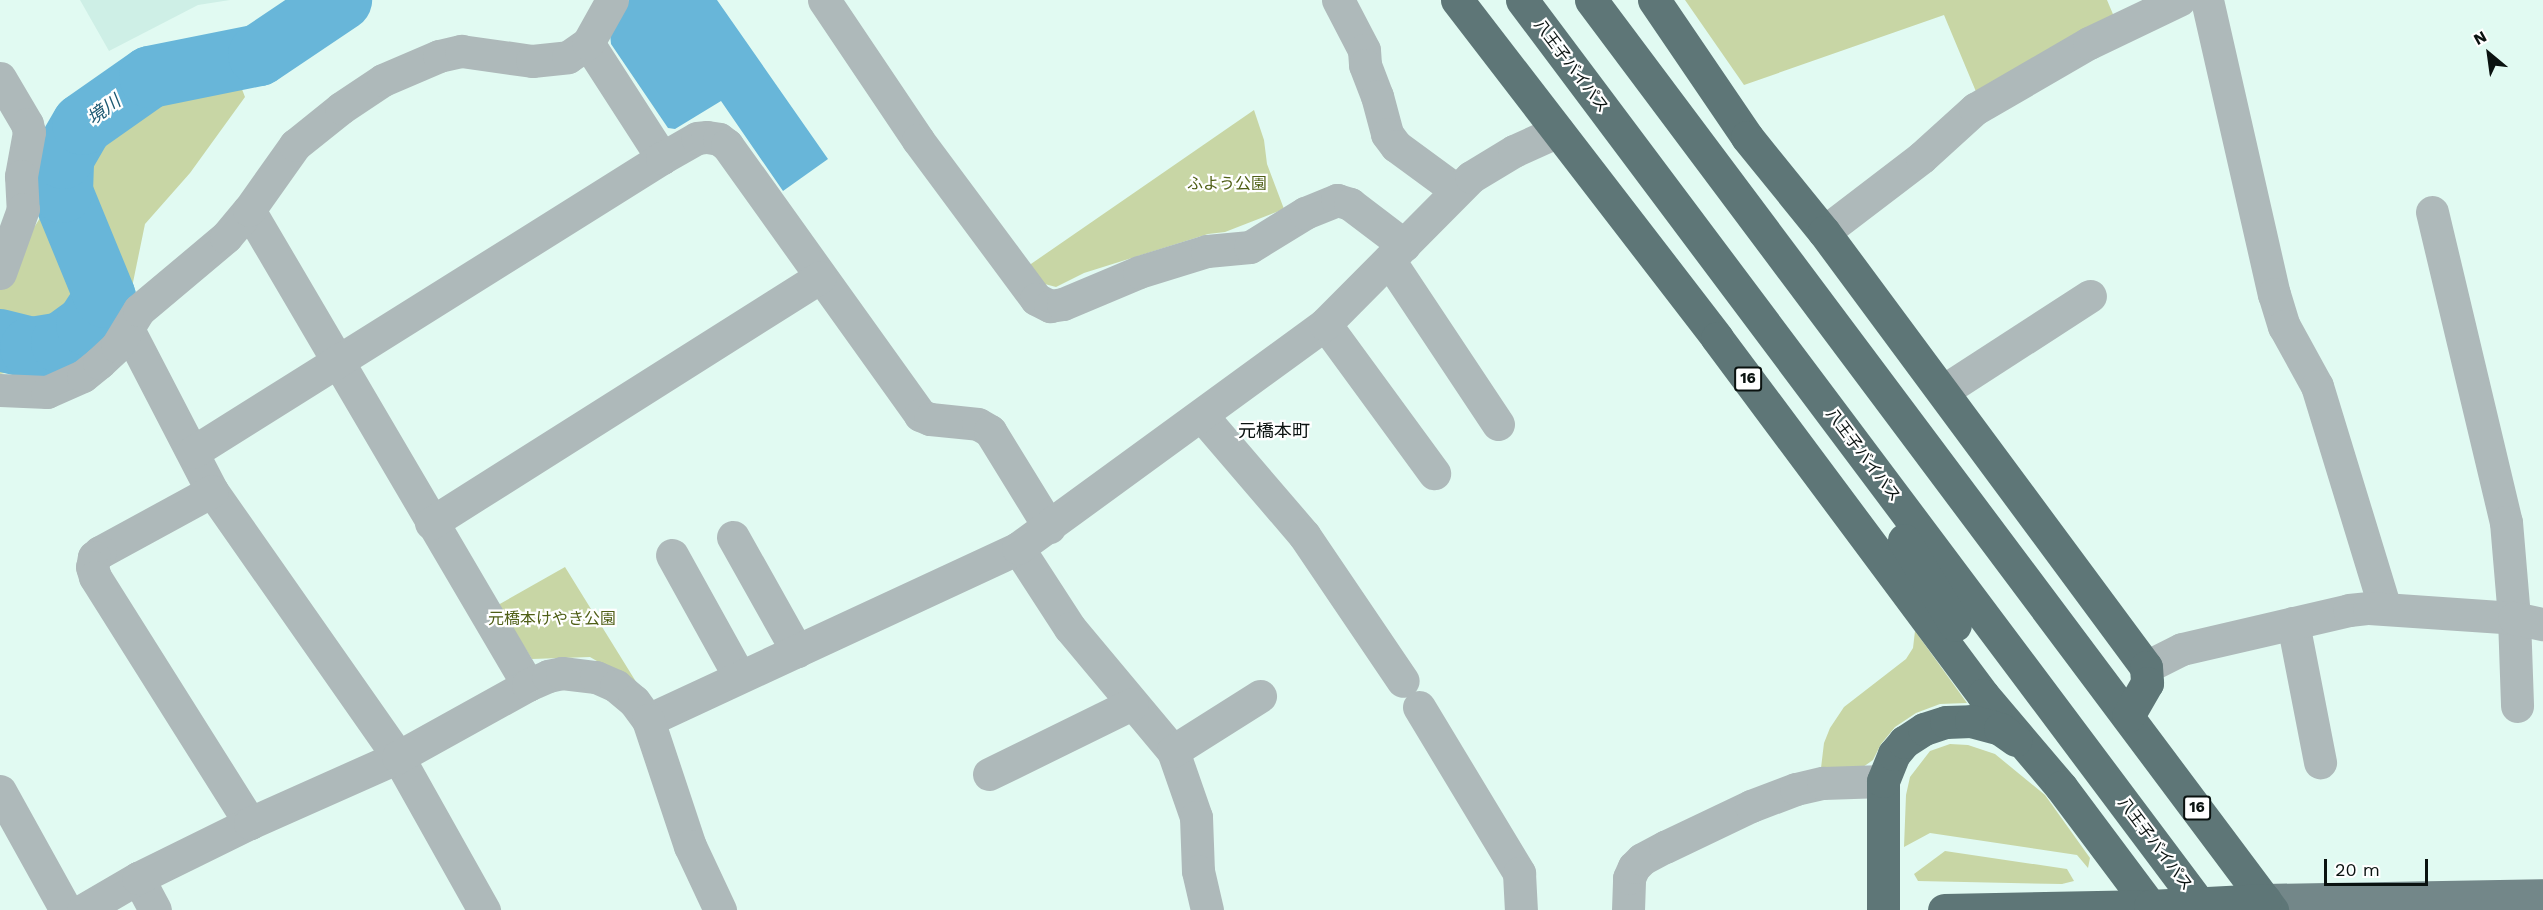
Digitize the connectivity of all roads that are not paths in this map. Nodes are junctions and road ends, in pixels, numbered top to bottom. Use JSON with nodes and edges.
{"nodes":[{"id":1,"x":612,"y":0,"type":"edge"},
{"id":2,"x":824,"y":0,"type":"edge"},
{"id":3,"x":1338,"y":0,"type":"edge"},
{"id":4,"x":1457,"y":0,"type":"edge"},
{"id":5,"x":1520,"y":0,"type":"edge"},
{"id":6,"x":1591,"y":0,"type":"edge"},
{"id":7,"x":1596,"y":0,"type":"edge"},
{"id":8,"x":1654,"y":0,"type":"edge"},
{"id":9,"x":2179,"y":0,"type":"edge"},
{"id":10,"x":2207,"y":0,"type":"edge"},
{"id":11,"x":1618,"y":37,"type":"junction"},
{"id":12,"x":588,"y":43,"type":"junction"},
{"id":13,"x":0,"y":78,"type":"edge"},
{"id":14,"x":1558,"y":131,"type":"junction"},
{"id":15,"x":662,"y":158,"type":"junction"},
{"id":16,"x":1456,"y":190,"type":"junction"},
{"id":17,"x":249,"y":210,"type":"junction"},
{"id":18,"x":2432,"y":212,"type":"dead end"},
{"id":19,"x":8,"y":228,"type":"edge"},
{"id":20,"x":1824,"y":232,"type":"junction"},
{"id":21,"x":1397,"y":252,"type":"junction"},
{"id":22,"x":0,"y":273,"type":"edge"},
{"id":23,"x":820,"y":276,"type":"junction"},
{"id":24,"x":2090,"y":296,"type":"dead end"},
{"id":25,"x":1754,"y":310,"type":"junction"},
{"id":26,"x":1325,"y":324,"type":"junction"},
{"id":27,"x":128,"y":329,"type":"junction"},
{"id":28,"x":338,"y":362,"type":"junction"},
{"id":29,"x":0,"y":390,"type":"edge"},
{"id":30,"x":1943,"y":391,"type":"junction"},
{"id":31,"x":1202,"y":416,"type":"junction"},
{"id":32,"x":1498,"y":424,"type":"dead end"},
{"id":33,"x":193,"y":453,"type":"junction"},
{"id":34,"x":1434,"y":473,"type":"dead end"},
{"id":35,"x":212,"y":491,"type":"junction"},
{"id":36,"x":431,"y":523,"type":"junction"},
{"id":37,"x":1049,"y":527,"type":"junction"},
{"id":38,"x":733,"y":537,"type":"dead end"},
{"id":39,"x":1018,"y":548,"type":"junction"},
{"id":40,"x":672,"y":555,"type":"dead end"},
{"id":41,"x":2385,"y":608,"type":"junction"},
{"id":42,"x":2529,"y":621,"type":"edge"},
{"id":43,"x":2293,"y":623,"type":"junction"},
{"id":44,"x":797,"y":651,"type":"junction"},
{"id":45,"x":2146,"y":667,"type":"junction"},
{"id":46,"x":739,"y":676,"type":"junction"},
{"id":47,"x":528,"y":685,"type":"junction"},
{"id":48,"x":1260,"y":696,"type":"dead end"},
{"id":49,"x":1132,"y":704,"type":"junction"},
{"id":50,"x":2517,"y":706,"type":"dead end"},
{"id":51,"x":2128,"y":716,"type":"junction"},
{"id":52,"x":648,"y":720,"type":"junction"},
{"id":53,"x":1173,"y":752,"type":"junction"},
{"id":54,"x":398,"y":757,"type":"junction"},
{"id":55,"x":2038,"y":758,"type":"junction"},
{"id":56,"x":2320,"y":762,"type":"dead end"},
{"id":57,"x":989,"y":774,"type":"dead end"},
{"id":58,"x":1882,"y":781,"type":"junction"},
{"id":59,"x":0,"y":791,"type":"edge"},
{"id":60,"x":250,"y":823,"type":"junction"},
{"id":61,"x":138,"y":878,"type":"junction"},
{"id":62,"x":2543,"y":895,"type":"edge"},
{"id":63,"x":2417,"y":896,"type":"junction"},
{"id":64,"x":2495,"y":903,"type":"edge"},
{"id":65,"x":2269,"y":905,"type":"edge"},
{"id":66,"x":2202,"y":907,"type":"edge"},
{"id":67,"x":2151,"y":908,"type":"edge"},
{"id":68,"x":66,"y":910,"type":"edge"},
{"id":69,"x":83,"y":910,"type":"edge"},
{"id":70,"x":155,"y":910,"type":"edge"},
{"id":71,"x":484,"y":910,"type":"edge"},
{"id":72,"x":720,"y":910,"type":"edge"},
{"id":73,"x":1207,"y":910,"type":"edge"},
{"id":74,"x":1521,"y":910,"type":"edge"},
{"id":75,"x":1628,"y":910,"type":"edge"},
{"id":76,"x":1883,"y":910,"type":"edge"},
{"id":77,"x":1944,"y":910,"type":"edge"},
{"id":78,"x":1994,"y":910,"type":"edge"},
{"id":79,"x":2384,"y":910,"type":"edge"}],
"edges":[{"from":1,"to":12,"type":"street"},
{"from":2,"to":21,"type":"street"},
{"from":3,"to":16,"type":"street"},
{"from":4,"to":14,"type":"highway","number":"16"},
{"from":5,"to":25,"type":"highway","name":"八王子バイパス","number":"16"},
{"from":6,"to":11,"type":"highway","number":"16"},
{"from":7,"to":11,"type":"highway","number":"16"},
{"from":8,"to":20,"type":"highway"},
{"from":9,"to":20,"type":"street"},
{"from":10,"to":41,"type":"street"},
{"from":11,"to":51,"type":"highway","number":"16"},
{"from":12,"to":15,"type":"street"},
{"from":12,"to":17,"type":"street"},
{"from":13,"to":19,"type":"street"},
{"from":14,"to":16,"type":"street"},
{"from":14,"to":55,"type":"highway","number":"16"},
{"from":15,"to":23,"type":"street"},
{"from":15,"to":28,"type":"street"},
{"from":16,"to":21,"type":"street"},
{"from":17,"to":27,"type":"street"},
{"from":17,"to":28,"type":"street"},
{"from":18,"to":42,"type":"street"},
{"from":19,"to":22,"type":"street"},
{"from":20,"to":30,"type":"highway"},
{"from":21,"to":26,"type":"street"},
{"from":21,"to":32,"type":"street"},
{"from":23,"to":36,"type":"street"},
{"from":23,"to":37,"type":"street"},
{"from":24,"to":30,"type":"street"},
{"from":25,"to":55,"type":"highway","number":"16"},
{"from":25,"to":66,"type":"highway","name":"八王子バイパス","number":"16"},
{"from":26,"to":31,"type":"street"},
{"from":26,"to":34,"type":"street"},
{"from":27,"to":29,"type":"street"},
{"from":27,"to":33,"type":"street"},
{"from":28,"to":33,"type":"street"},
{"from":28,"to":36,"type":"street"},
{"from":30,"to":45,"type":"highway"},
{"from":31,"to":37,"type":"street"},
{"from":31,"to":74,"type":"street"},
{"from":33,"to":35,"type":"street"},
{"from":35,"to":54,"type":"street"},
{"from":35,"to":60,"type":"street"},
{"from":36,"to":47,"type":"street"},
{"from":37,"to":39,"type":"street"},
{"from":38,"to":44,"type":"street"},
{"from":39,"to":44,"type":"street"},
{"from":39,"to":49,"type":"street"},
{"from":40,"to":46,"type":"street"},
{"from":41,"to":42,"type":"street"},
{"from":41,"to":43,"type":"street"},
{"from":42,"to":50,"type":"street"},
{"from":43,"to":45,"type":"street"},
{"from":43,"to":56,"type":"street"},
{"from":44,"to":46,"type":"street"},
{"from":45,"to":51,"type":"highway"},
{"from":46,"to":52,"type":"street"},
{"from":47,"to":52,"type":"street"},
{"from":47,"to":54,"type":"street"},
{"from":48,"to":53,"type":"street"},
{"from":49,"to":53,"type":"street"},
{"from":49,"to":57,"type":"street"},
{"from":51,"to":65,"type":"highway","number":"16"},
{"from":52,"to":72,"type":"street"},
{"from":53,"to":73,"type":"street"},
{"from":54,"to":60,"type":"street"},
{"from":54,"to":71,"type":"street"},
{"from":55,"to":58,"type":"highway","number":"16"},
{"from":55,"to":67,"type":"highway","number":"16"},
{"from":58,"to":75,"type":"street"},
{"from":58,"to":76,"type":"highway","number":"16"},
{"from":59,"to":68,"type":"street"},
{"from":60,"to":61,"type":"street"},
{"from":61,"to":69,"type":"street"},
{"from":61,"to":70,"type":"street"},
{"from":62,"to":64,"type":"main road"},
{"from":63,"to":64,"type":"main road"},
{"from":63,"to":65,"type":"main road"},
{"from":63,"to":79,"type":"main road"},
{"from":65,"to":66,"type":"highway"},
{"from":66,"to":67,"type":"highway"},
{"from":67,"to":78,"type":"highway"},
{"from":77,"to":78,"type":"highway"}]}
